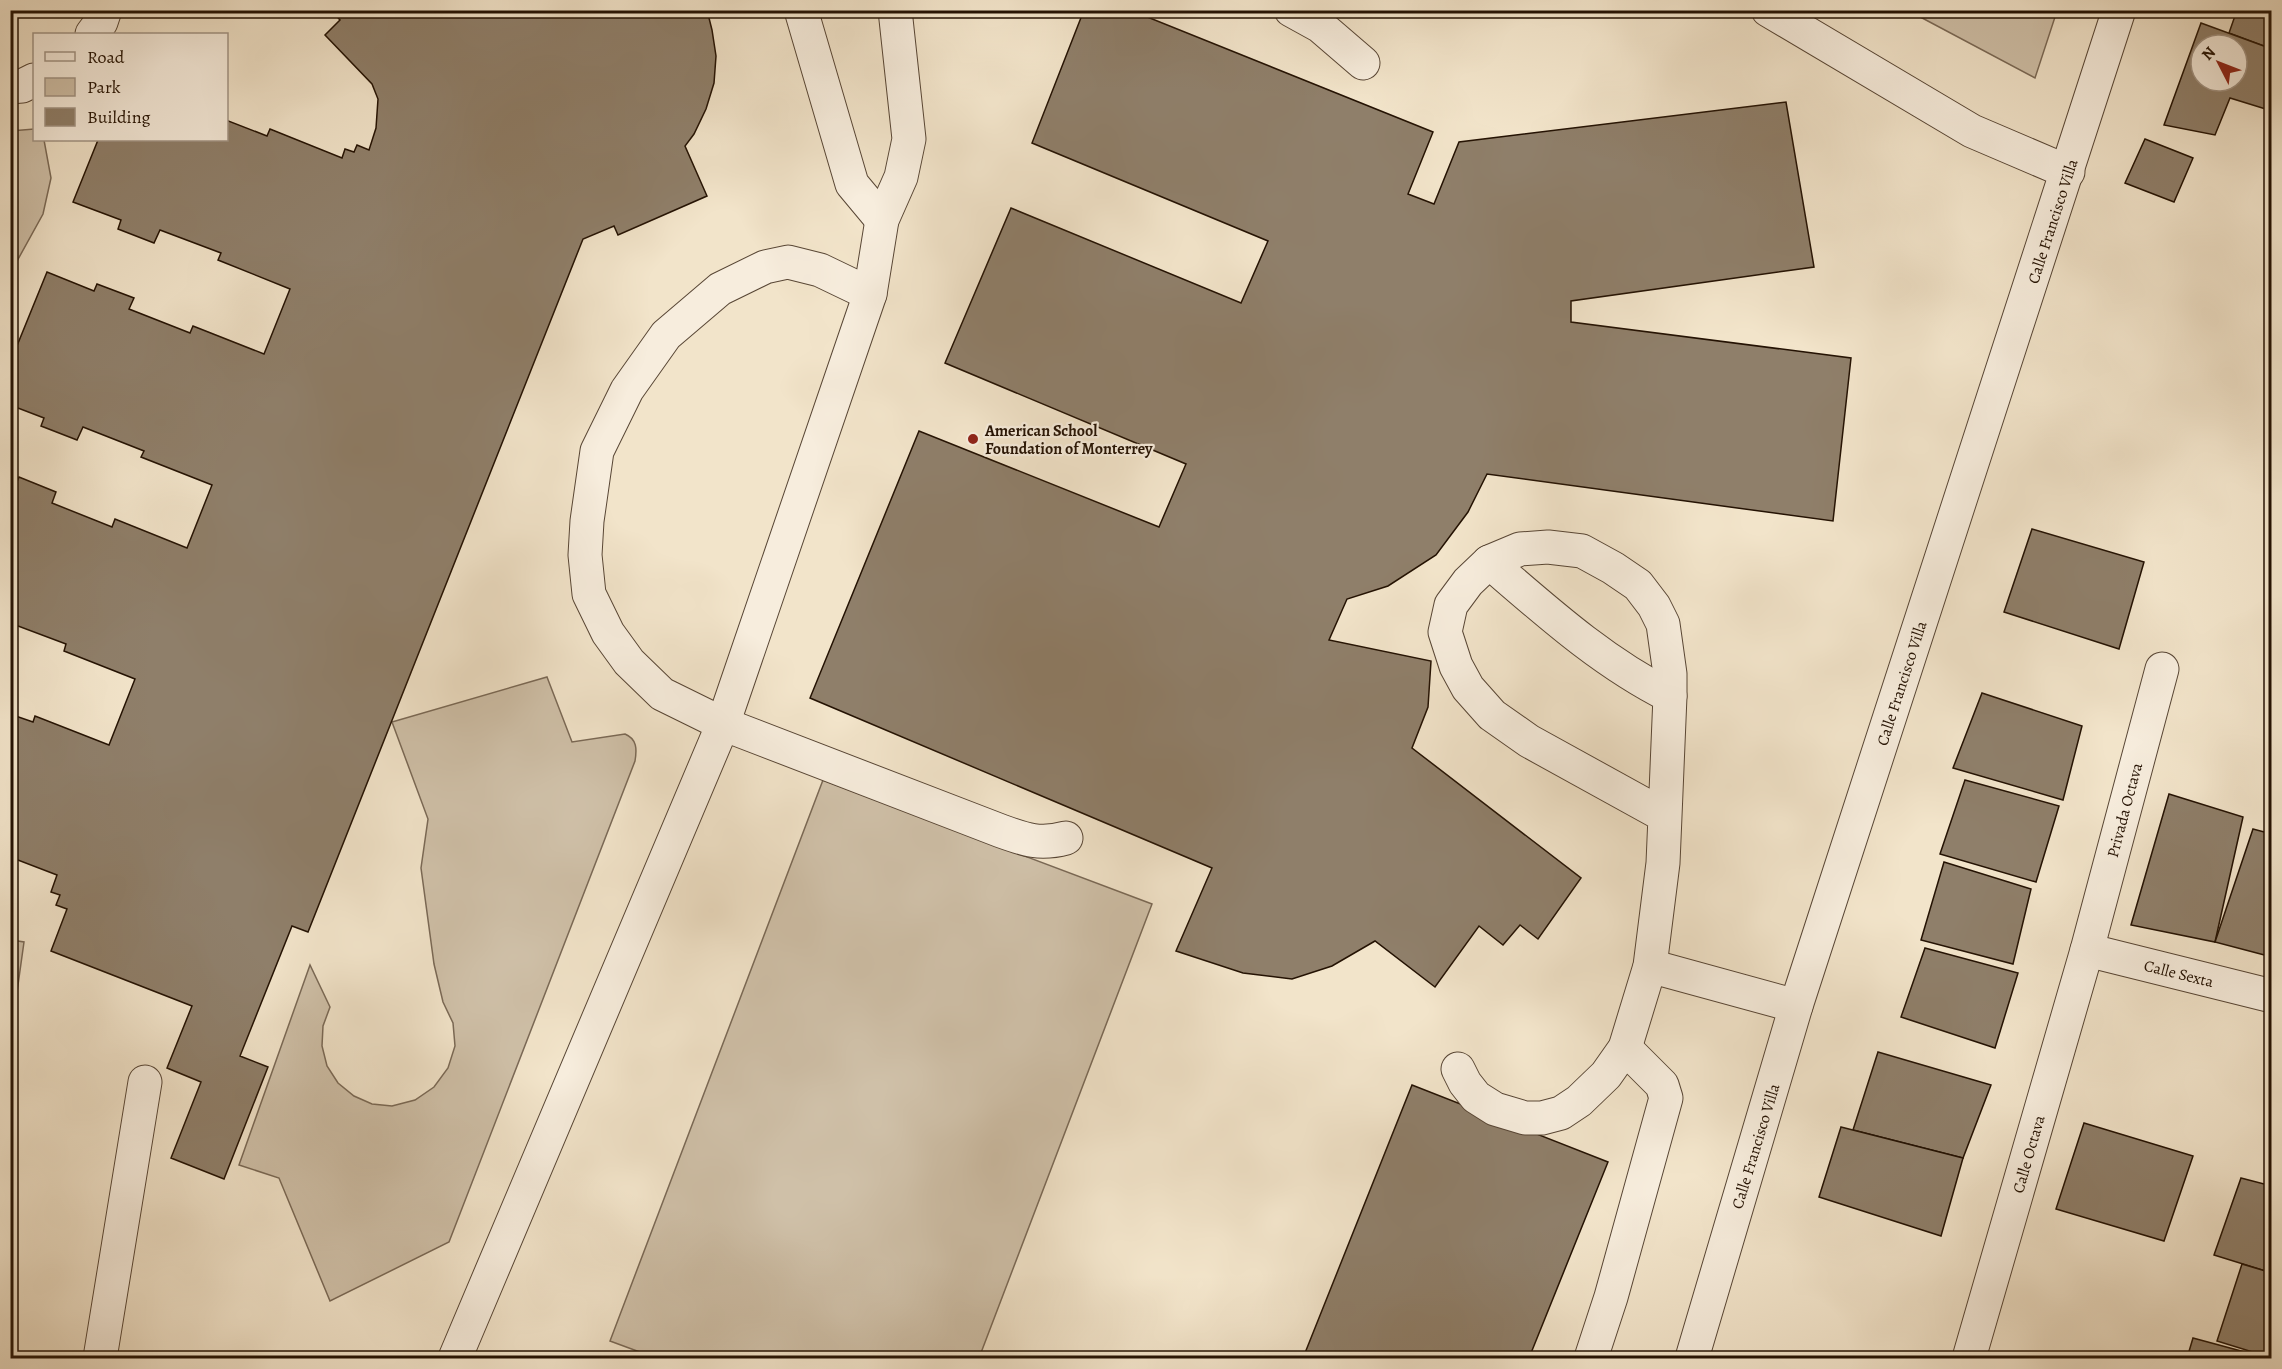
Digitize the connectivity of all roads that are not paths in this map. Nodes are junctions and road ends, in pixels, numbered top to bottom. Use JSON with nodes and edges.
{"nodes":[{"id":1,"x":105,"y":10,"type":"edge"},
{"id":2,"x":801,"y":10,"type":"edge"},
{"id":3,"x":895,"y":10,"type":"edge"},
{"id":4,"x":1292,"y":10,"type":"edge"},
{"id":5,"x":1768,"y":10,"type":"edge"},
{"id":6,"x":2120,"y":10,"type":"edge"},
{"id":7,"x":93,"y":33,"type":"edge"},
{"id":8,"x":1363,"y":63,"type":"dead end"},
{"id":9,"x":33,"y":80,"type":"edge"},
{"id":10,"x":10,"y":87,"type":"edge"},
{"id":11,"x":2068,"y":172,"type":"junction"},
{"id":12,"x":882,"y":220,"type":"junction"},
{"id":13,"x":870,"y":294,"type":"junction"},
{"id":14,"x":1489,"y":562,"type":"junction"},
{"id":15,"x":2162,"y":669,"type":"dead end"},
{"id":16,"x":1670,"y":696,"type":"junction"},
{"id":17,"x":723,"y":724,"type":"junction"},
{"id":18,"x":1665,"y":816,"type":"junction"},
{"id":19,"x":1066,"y":838,"type":"dead end"},
{"id":20,"x":2087,"y":950,"type":"junction"},
{"id":21,"x":1650,"y":966,"type":"junction"},
{"id":22,"x":2271,"y":996,"type":"edge"},
{"id":23,"x":1796,"y":1006,"type":"junction"},
{"id":24,"x":1625,"y":1048,"type":"junction"},
{"id":25,"x":1458,"y":1069,"type":"dead end"},
{"id":26,"x":145,"y":1082,"type":"dead end"},
{"id":27,"x":100,"y":1359,"type":"edge"},
{"id":28,"x":455,"y":1359,"type":"edge"},
{"id":29,"x":1591,"y":1359,"type":"edge"},
{"id":30,"x":1692,"y":1359,"type":"edge"},
{"id":31,"x":1969,"y":1359,"type":"edge"}],
"edges":[{"from":1,"to":7,"type":"street"},
{"from":2,"to":12,"type":"street"},
{"from":3,"to":12,"type":"street"},
{"from":4,"to":8,"type":"street"},
{"from":5,"to":11,"type":"street"},
{"from":6,"to":11,"type":"street","name":"Calle Francisco Villa"},
{"from":9,"to":10,"type":"street"},
{"from":11,"to":23,"type":"street","name":"Calle Francisco Villa"},
{"from":12,"to":13,"type":"street"},
{"from":13,"to":17,"type":"street"},
{"from":13,"to":17,"type":"street"},
{"from":14,"to":16,"type":"street"},
{"from":14,"to":16,"type":"street"},
{"from":14,"to":18,"type":"street"},
{"from":15,"to":20,"type":"street","name":"Privada Octava"},
{"from":16,"to":18,"type":"street"},
{"from":17,"to":19,"type":"street"},
{"from":17,"to":28,"type":"street"},
{"from":18,"to":21,"type":"street"},
{"from":20,"to":22,"type":"street","name":"Calle Sexta"},
{"from":20,"to":31,"type":"street","name":"Calle Octava"},
{"from":21,"to":23,"type":"street"},
{"from":21,"to":24,"type":"street"},
{"from":23,"to":30,"type":"street","name":"Calle Francisco Villa"},
{"from":24,"to":25,"type":"street"},
{"from":24,"to":29,"type":"street"},
{"from":26,"to":27,"type":"street"}]}
